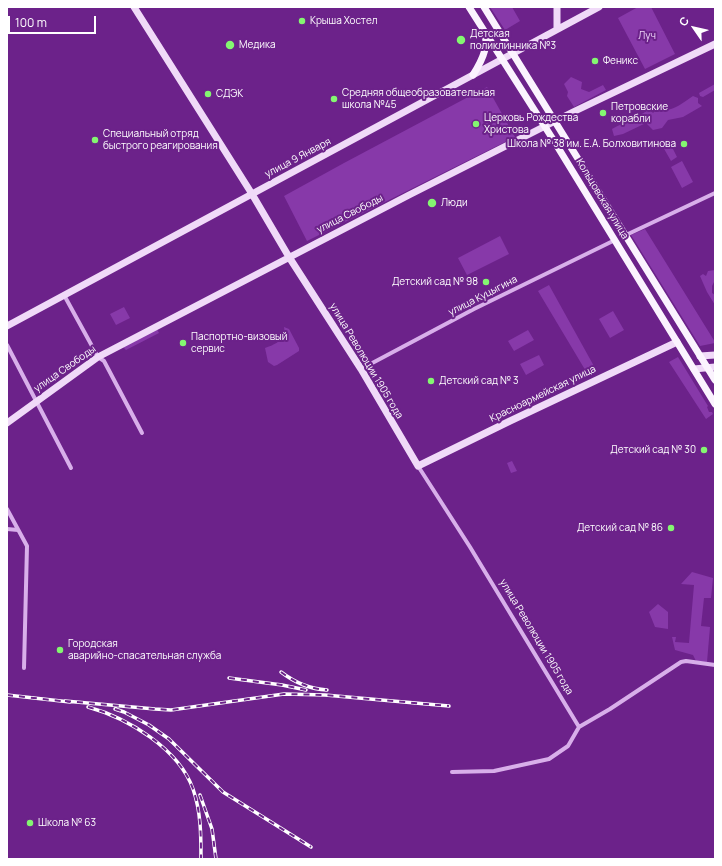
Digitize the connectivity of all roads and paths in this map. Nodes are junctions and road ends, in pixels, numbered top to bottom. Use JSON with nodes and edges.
{"nodes":[{"id":1,"x":134,"y":7,"type":"edge"},
{"id":2,"x":469,"y":7,"type":"edge"},
{"id":3,"x":484,"y":7,"type":"edge"},
{"id":4,"x":557,"y":7,"type":"edge"},
{"id":5,"x":599,"y":7,"type":"edge"},
{"id":6,"x":481,"y":27,"type":"junction"},
{"id":7,"x":556,"y":29,"type":"junction"},
{"id":8,"x":715,"y":44,"type":"edge"},
{"id":9,"x":512,"y":53,"type":"junction"},
{"id":10,"x":502,"y":59,"type":"junction"},
{"id":11,"x":473,"y":75,"type":"junction"},
{"id":12,"x":555,"y":121,"type":"junction"},
{"id":13,"x":545,"y":126,"type":"junction"},
{"id":14,"x":715,"y":193,"type":"edge"},
{"id":15,"x":252,"y":194,"type":"junction"},
{"id":16,"x":626,"y":235,"type":"junction"},
{"id":17,"x":615,"y":240,"type":"junction"},
{"id":18,"x":289,"y":257,"type":"junction"},
{"id":19,"x":64,"y":295,"type":"junction"},
{"id":20,"x":7,"y":326,"type":"edge"},
{"id":21,"x":677,"y":342,"type":"junction"},
{"id":22,"x":7,"y":345,"type":"edge"},
{"id":23,"x":715,"y":355,"type":"edge"},
{"id":24,"x":700,"y":356,"type":"junction"},
{"id":25,"x":98,"y":357,"type":"junction"},
{"id":26,"x":711,"y":368,"type":"edge"},
{"id":27,"x":361,"y":369,"type":"junction"},
{"id":28,"x":694,"y":369,"type":"junction"},
{"id":29,"x":715,"y":380,"type":"edge"},
{"id":30,"x":36,"y":402,"type":"junction"},
{"id":31,"x":715,"y":404,"type":"edge"},
{"id":32,"x":7,"y":423,"type":"edge"},
{"id":33,"x":142,"y":433,"type":"dead end"},
{"id":34,"x":418,"y":466,"type":"junction"},
{"id":35,"x":71,"y":468,"type":"dead end"},
{"id":36,"x":7,"y":509,"type":"edge"},
{"id":37,"x":7,"y":529,"type":"edge"},
{"id":38,"x":18,"y":530,"type":"junction"},
{"id":39,"x":715,"y":665,"type":"edge"},
{"id":40,"x":24,"y":668,"type":"dead end"},
{"id":41,"x":579,"y":727,"type":"junction"},
{"id":42,"x":452,"y":772,"type":"dead end"}],
"edges":[{"from":1,"to":15,"type":"main road","name":"улица Революции 1905 года"},
{"from":2,"to":6,"type":"main road","name":"Кольцовская улица"},
{"from":3,"to":9,"type":"main road","name":"Кольцовская улица"},
{"from":4,"to":7,"type":"main road"},
{"from":5,"to":7,"type":"main road","name":"улица 9 Января"},
{"from":6,"to":10,"type":"main road","name":"Кольцовская улица"},
{"from":6,"to":11,"type":"main road"},
{"from":7,"to":9,"type":"main road","name":"улица 9 Января"},
{"from":8,"to":12,"type":"main road","name":"улица Свободы"},
{"from":9,"to":10,"type":"main road","name":"улица 9 Января"},
{"from":9,"to":12,"type":"main road","name":"Кольцовская улица"},
{"from":10,"to":11,"type":"main road","name":"улица 9 Января"},
{"from":10,"to":13,"type":"main road","name":"Кольцовская улица"},
{"from":11,"to":15,"type":"main road","name":"улица 9 Января"},
{"from":12,"to":13,"type":"main road","name":"улица Свободы"},
{"from":12,"to":16,"type":"main road","name":"Кольцовская улица"},
{"from":13,"to":17,"type":"main road","name":"Кольцовская улица"},
{"from":13,"to":18,"type":"main road","name":"улица Свободы"},
{"from":14,"to":16,"type":"street"},
{"from":15,"to":18,"type":"main road","name":"улица Революции 1905 года"},
{"from":15,"to":19,"type":"main road","name":"улица 9 Января"},
{"from":16,"to":24,"type":"main road","name":"Кольцовская улица"},
{"from":17,"to":21,"type":"main road","name":"Кольцовская улица"},
{"from":17,"to":27,"type":"street","name":"улица Куцыгина"},
{"from":18,"to":25,"type":"main road","name":"улица Свободы"},
{"from":18,"to":27,"type":"main road","name":"улица Революции 1905 года"},
{"from":19,"to":20,"type":"main road","name":"улица 9 Января"},
{"from":19,"to":25,"type":"street"},
{"from":21,"to":28,"type":"main road","name":"Кольцовская улица"},
{"from":21,"to":34,"type":"main road","name":"Красноармейская улица"},
{"from":22,"to":30,"type":"street"},
{"from":23,"to":24,"type":"main road"},
{"from":24,"to":26,"type":"main road","name":"Кольцовская улица"},
{"from":25,"to":30,"type":"main road","name":"улица Свободы"},
{"from":25,"to":33,"type":"street"},
{"from":26,"to":28,"type":"main road"},
{"from":26,"to":29,"type":"main road","name":"Кольцовская улица"},
{"from":27,"to":34,"type":"main road","name":"улица Революции 1905 года"},
{"from":28,"to":31,"type":"main road","name":"Кольцовская улица"},
{"from":30,"to":32,"type":"main road","name":"улица Свободы"},
{"from":30,"to":35,"type":"street"},
{"from":34,"to":41,"type":"street","name":"улица Революции 1905 года"},
{"from":36,"to":38,"type":"street"},
{"from":37,"to":38,"type":"street"},
{"from":38,"to":40,"type":"street"},
{"from":39,"to":41,"type":"street"},
{"from":41,"to":42,"type":"street"}]}
